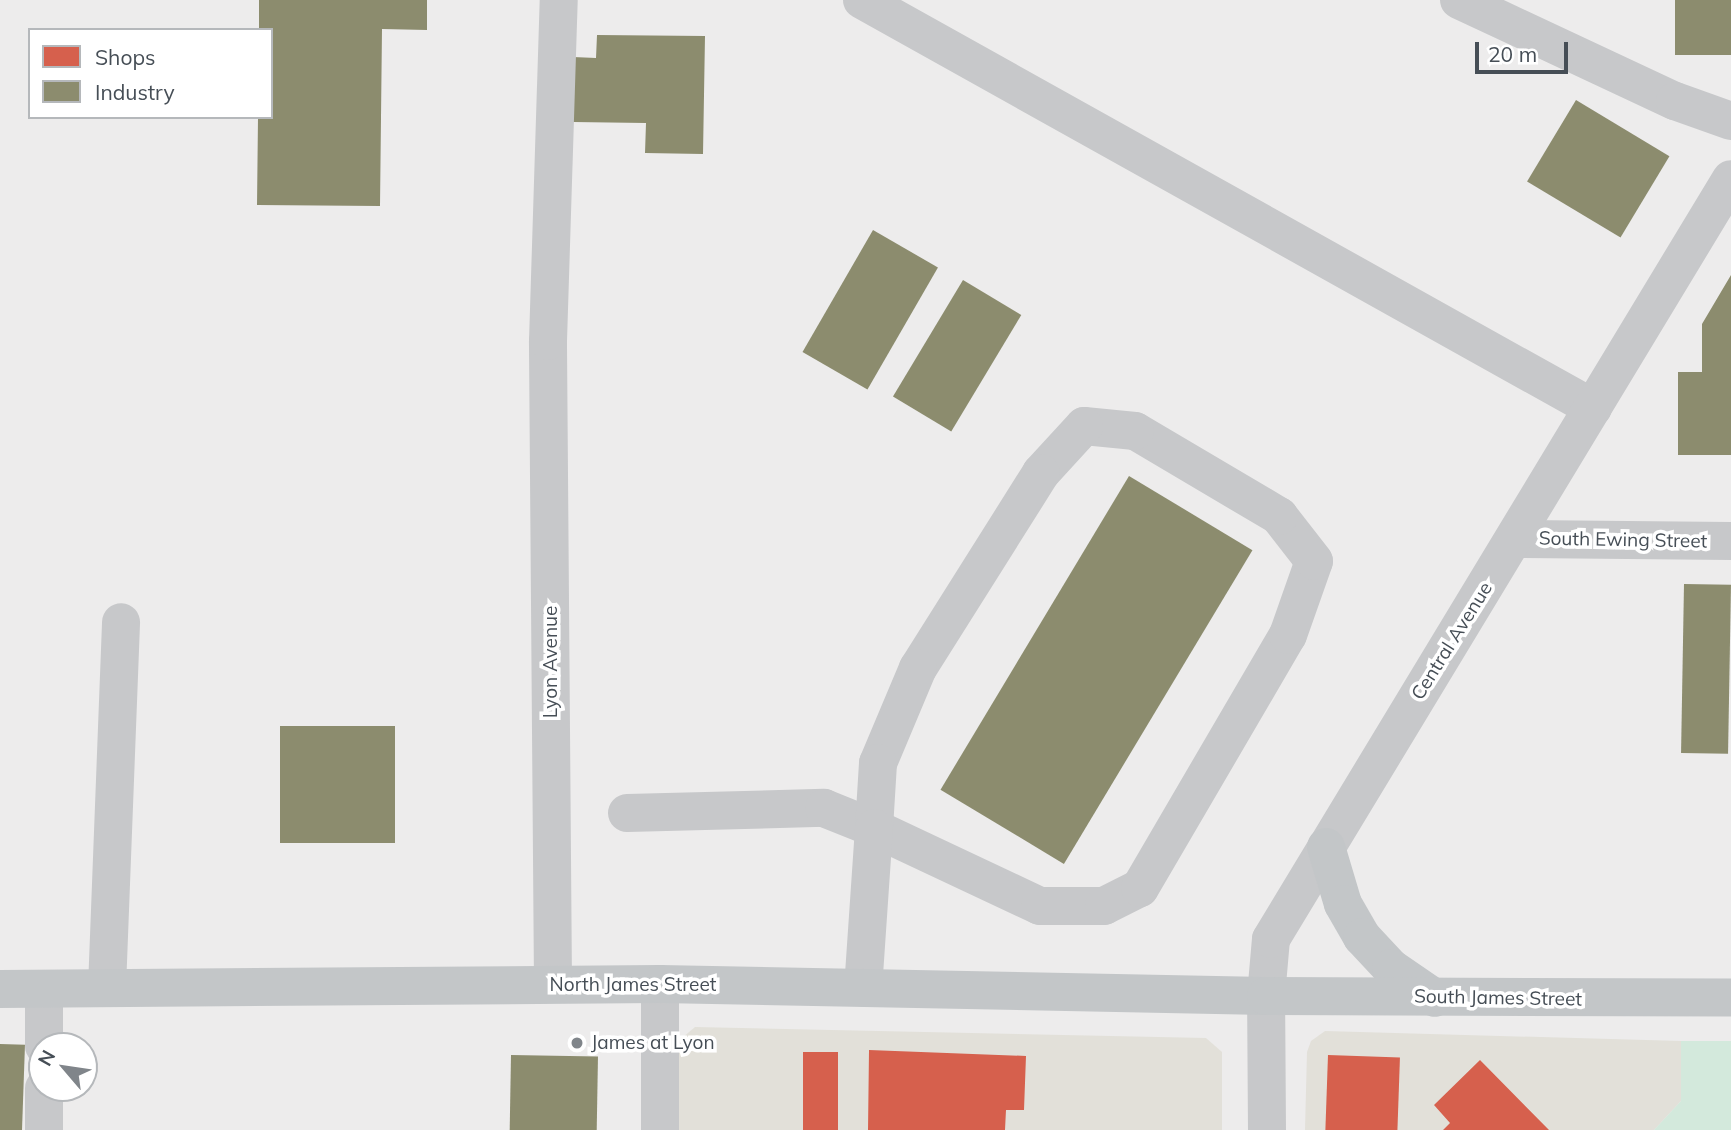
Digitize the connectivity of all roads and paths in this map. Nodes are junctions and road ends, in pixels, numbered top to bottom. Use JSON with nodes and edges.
{"nodes":[{"id":1,"x":559,"y":0,"type":"edge"},
{"id":2,"x":862,"y":0,"type":"edge"},
{"id":3,"x":1459,"y":0,"type":"edge"},
{"id":4,"x":1731,"y":121,"type":"edge"},
{"id":5,"x":1731,"y":179,"type":"edge"},
{"id":6,"x":1593,"y":408,"type":"junction"},
{"id":7,"x":1514,"y":539,"type":"junction"},
{"id":8,"x":1731,"y":541,"type":"edge"},
{"id":9,"x":121,"y":622,"type":"dead end"},
{"id":10,"x":627,"y":813,"type":"dead end"},
{"id":11,"x":874,"y":828,"type":"junction"},
{"id":12,"x":1326,"y":847,"type":"junction"},
{"id":13,"x":553,"y":984,"type":"junction"},
{"id":14,"x":660,"y":984,"type":"junction"},
{"id":15,"x":107,"y":988,"type":"junction"},
{"id":16,"x":863,"y":988,"type":"junction"},
{"id":17,"x":0,"y":989,"type":"edge"},
{"id":18,"x":44,"y":989,"type":"junction"},
{"id":19,"x":1266,"y":996,"type":"junction"},
{"id":20,"x":1435,"y":998,"type":"junction"},
{"id":21,"x":1731,"y":998,"type":"edge"},
{"id":22,"x":44,"y":1032,"type":"edge"},
{"id":23,"x":44,"y":1102,"type":"edge"},
{"id":24,"x":44,"y":1130,"type":"edge"},
{"id":25,"x":660,"y":1130,"type":"edge"},
{"id":26,"x":1267,"y":1130,"type":"edge"}],
"edges":[{"from":1,"to":13,"type":"street","name":"Lyon Avenue"},
{"from":2,"to":6,"type":"street"},
{"from":3,"to":4,"type":"street"},
{"from":5,"to":6,"type":"street","name":"Central Avenue"},
{"from":6,"to":7,"type":"street","name":"Central Avenue"},
{"from":7,"to":8,"type":"street","name":"South Ewing Street"},
{"from":7,"to":12,"type":"street","name":"Central Avenue"},
{"from":9,"to":15,"type":"street"},
{"from":10,"to":11,"type":"street"},
{"from":11,"to":11,"type":"street"},
{"from":11,"to":16,"type":"street"},
{"from":12,"to":19,"type":"street","name":"Central Avenue"},
{"from":12,"to":20,"type":"main road"},
{"from":13,"to":14,"type":"main road","name":"North James Street"},
{"from":13,"to":15,"type":"main road","name":"North James Street"},
{"from":14,"to":16,"type":"main road","name":"North James Street"},
{"from":14,"to":25,"type":"street"},
{"from":15,"to":18,"type":"main road","name":"North James Street"},
{"from":16,"to":19,"type":"main road","name":"North James Street"},
{"from":17,"to":18,"type":"main road","name":"North James Street"},
{"from":18,"to":22,"type":"street"},
{"from":19,"to":20,"type":"main road","name":"South James Street"},
{"from":19,"to":26,"type":"street","name":"Central Avenue"},
{"from":20,"to":21,"type":"main road","name":"South James Street"},
{"from":23,"to":24,"type":"street"}]}
